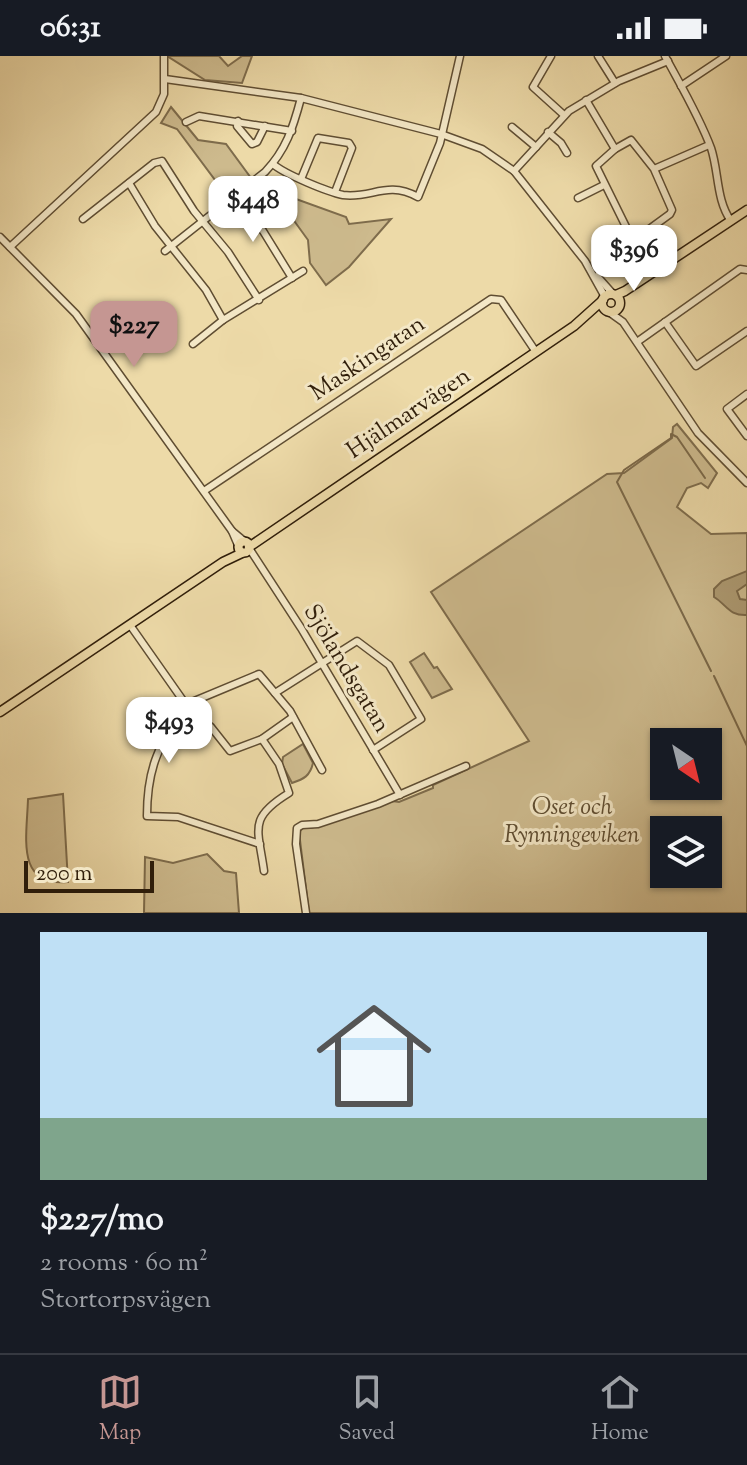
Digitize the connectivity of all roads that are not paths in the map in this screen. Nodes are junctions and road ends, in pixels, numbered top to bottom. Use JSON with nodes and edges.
{"nodes":[{"id":1,"x":164,"y":56,"type":"edge"},
{"id":2,"x":460,"y":56,"type":"edge"},
{"id":3,"x":551,"y":56,"type":"edge"},
{"id":4,"x":598,"y":56,"type":"edge"},
{"id":5,"x":726,"y":56,"type":"edge"},
{"id":6,"x":667,"y":58,"type":"edge"},
{"id":7,"x":165,"y":79,"type":"junction"},
{"id":8,"x":615,"y":83,"type":"junction"},
{"id":9,"x":681,"y":86,"type":"junction"},
{"id":10,"x":301,"y":98,"type":"junction"},
{"id":11,"x":586,"y":100,"type":"junction"},
{"id":12,"x":564,"y":115,"type":"junction"},
{"id":13,"x":238,"y":121,"type":"junction"},
{"id":14,"x":186,"y":122,"type":"dead end"},
{"id":15,"x":265,"y":126,"type":"junction"},
{"id":16,"x":512,"y":127,"type":"dead end"},
{"id":17,"x":292,"y":131,"type":"junction"},
{"id":18,"x":548,"y":132,"type":"junction"},
{"id":19,"x":441,"y":134,"type":"junction"},
{"id":20,"x":709,"y":145,"type":"junction"},
{"id":21,"x":536,"y":147,"type":"junction"},
{"id":22,"x":615,"y":149,"type":"junction"},
{"id":23,"x":567,"y":153,"type":"dead end"},
{"id":24,"x":273,"y":164,"type":"junction"},
{"id":25,"x":654,"y":169,"type":"junction"},
{"id":26,"x":514,"y":171,"type":"junction"},
{"id":27,"x":301,"y":179,"type":"junction"},
{"id":28,"x":129,"y":183,"type":"junction"},
{"id":29,"x":604,"y":185,"type":"junction"},
{"id":30,"x":335,"y":192,"type":"junction"},
{"id":31,"x":233,"y":197,"type":"junction"},
{"id":32,"x":578,"y":198,"type":"dead end"},
{"id":33,"x":747,"y":210,"type":"edge"},
{"id":34,"x":83,"y":219,"type":"dead end"},
{"id":35,"x":203,"y":221,"type":"junction"},
{"id":36,"x":731,"y":221,"type":"junction"},
{"id":37,"x":0,"y":237,"type":"edge"},
{"id":38,"x":10,"y":247,"type":"junction"},
{"id":39,"x":168,"y":249,"type":"junction"},
{"id":40,"x":747,"y":270,"type":"edge"},
{"id":41,"x":303,"y":271,"type":"dead end"},
{"id":42,"x":292,"y":278,"type":"junction"},
{"id":43,"x":259,"y":300,"type":"junction"},
{"id":44,"x":613,"y":300,"type":"junction"},
{"id":45,"x":608,"y":311,"type":"junction"},
{"id":46,"x":223,"y":320,"type":"junction"},
{"id":47,"x":623,"y":322,"type":"junction"},
{"id":48,"x":665,"y":322,"type":"junction"},
{"id":49,"x":574,"y":326,"type":"junction"},
{"id":50,"x":747,"y":331,"type":"edge"},
{"id":51,"x":637,"y":342,"type":"junction"},
{"id":52,"x":193,"y":344,"type":"dead end"},
{"id":53,"x":536,"y":352,"type":"junction"},
{"id":54,"x":747,"y":394,"type":"edge"},
{"id":55,"x":747,"y":436,"type":"edge"},
{"id":56,"x":747,"y":483,"type":"edge"},
{"id":57,"x":204,"y":491,"type":"junction"},
{"id":58,"x":244,"y":547,"type":"junction"},
{"id":59,"x":130,"y":625,"type":"junction"},
{"id":60,"x":322,"y":663,"type":"junction"},
{"id":61,"x":275,"y":693,"type":"junction"},
{"id":62,"x":185,"y":704,"type":"junction"},
{"id":63,"x":0,"y":712,"type":"edge"},
{"id":64,"x":293,"y":717,"type":"junction"},
{"id":65,"x":262,"y":739,"type":"junction"},
{"id":66,"x":373,"y":750,"type":"junction"},
{"id":67,"x":466,"y":766,"type":"dead end"},
{"id":68,"x":322,"y":770,"type":"dead end"},
{"id":69,"x":400,"y":795,"type":"junction"},
{"id":70,"x":260,"y":844,"type":"junction"},
{"id":71,"x":264,"y":871,"type":"dead end"},
{"id":72,"x":306,"y":913,"type":"edge"}],
"edges":[{"from":1,"to":7,"type":"street"},
{"from":2,"to":19,"type":"street"},
{"from":3,"to":12,"type":"street"},
{"from":4,"to":8,"type":"street"},
{"from":5,"to":9,"type":"street"},
{"from":6,"to":8,"type":"street"},
{"from":6,"to":9,"type":"street"},
{"from":7,"to":10,"type":"street"},
{"from":7,"to":38,"type":"street"},
{"from":8,"to":11,"type":"street"},
{"from":9,"to":20,"type":"street"},
{"from":10,"to":17,"type":"street"},
{"from":10,"to":19,"type":"street"},
{"from":11,"to":12,"type":"street"},
{"from":11,"to":22,"type":"street"},
{"from":12,"to":18,"type":"street"},
{"from":13,"to":14,"type":"street"},
{"from":13,"to":15,"type":"street"},
{"from":13,"to":15,"type":"street"},
{"from":15,"to":17,"type":"street"},
{"from":16,"to":21,"type":"street"},
{"from":17,"to":24,"type":"street"},
{"from":18,"to":21,"type":"street"},
{"from":18,"to":23,"type":"street"},
{"from":19,"to":26,"type":"street"},
{"from":19,"to":30,"type":"street"},
{"from":20,"to":25,"type":"street"},
{"from":20,"to":36,"type":"street"},
{"from":21,"to":26,"type":"street"},
{"from":22,"to":25,"type":"street"},
{"from":22,"to":29,"type":"street"},
{"from":24,"to":27,"type":"street"},
{"from":24,"to":31,"type":"street"},
{"from":25,"to":29,"type":"street"},
{"from":26,"to":44,"type":"street"},
{"from":27,"to":30,"type":"street"},
{"from":27,"to":30,"type":"street"},
{"from":28,"to":34,"type":"street"},
{"from":28,"to":35,"type":"street"},
{"from":28,"to":39,"type":"street"},
{"from":29,"to":32,"type":"street"},
{"from":31,"to":35,"type":"street"},
{"from":31,"to":42,"type":"street"},
{"from":33,"to":36,"type":"main road","name":"Hjälmarvägen"},
{"from":35,"to":39,"type":"street"},
{"from":35,"to":43,"type":"street"},
{"from":36,"to":44,"type":"main road","name":"Hjälmarvägen"},
{"from":37,"to":38,"type":"street","name":"Sjölandsgatan"},
{"from":38,"to":57,"type":"street","name":"Sjölandsgatan"},
{"from":39,"to":46,"type":"street"},
{"from":40,"to":48,"type":"street"},
{"from":41,"to":42,"type":"street"},
{"from":42,"to":43,"type":"street"},
{"from":43,"to":46,"type":"street"},
{"from":44,"to":45,"type":"main road"},
{"from":44,"to":47,"type":"street"},
{"from":44,"to":49,"type":"main road","name":"Hjälmarvägen"},
{"from":45,"to":47,"type":"street"},
{"from":45,"to":49,"type":"main road","name":"Hjälmarvägen"},
{"from":46,"to":52,"type":"street"},
{"from":47,"to":51,"type":"street"},
{"from":48,"to":50,"type":"street"},
{"from":48,"to":51,"type":"street"},
{"from":49,"to":53,"type":"main road","name":"Hjälmarvägen"},
{"from":51,"to":56,"type":"street"},
{"from":53,"to":57,"type":"street","name":"Maskingatan"},
{"from":53,"to":58,"type":"main road","name":"Hjälmarvägen"},
{"from":54,"to":55,"type":"street"},
{"from":57,"to":58,"type":"street","name":"Sjölandsgatan"},
{"from":58,"to":59,"type":"main road","name":"Hjälmarvägen"},
{"from":58,"to":60,"type":"street","name":"Sjölandsgatan"},
{"from":59,"to":62,"type":"street"},
{"from":59,"to":63,"type":"main road","name":"Hjälmarvägen"},
{"from":60,"to":61,"type":"street"},
{"from":60,"to":66,"type":"street","name":"Sjölandsgatan"},
{"from":60,"to":66,"type":"street"},
{"from":61,"to":62,"type":"street"},
{"from":61,"to":64,"type":"street"},
{"from":62,"to":65,"type":"street"},
{"from":62,"to":70,"type":"street"},
{"from":64,"to":65,"type":"street"},
{"from":64,"to":68,"type":"street"},
{"from":65,"to":70,"type":"street"},
{"from":66,"to":69,"type":"street","name":"Sjölandsgatan"},
{"from":67,"to":69,"type":"street"},
{"from":69,"to":72,"type":"street"},
{"from":70,"to":71,"type":"street"}]}
